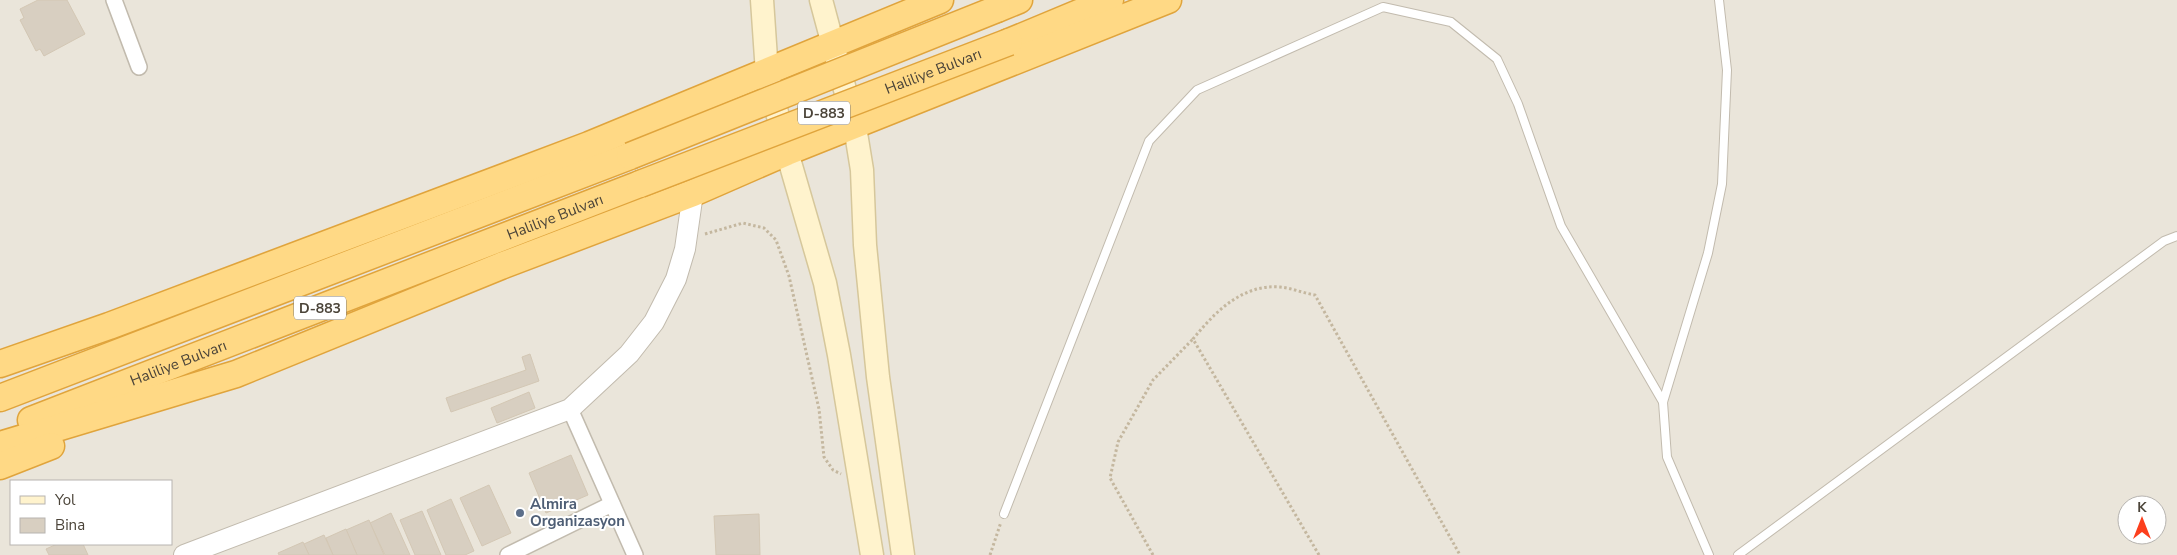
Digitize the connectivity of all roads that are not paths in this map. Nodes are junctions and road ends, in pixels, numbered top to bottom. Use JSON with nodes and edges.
{"nodes":[{"id":1,"x":114,"y":0,"type":"edge"},
{"id":2,"x":762,"y":0,"type":"edge"},
{"id":3,"x":820,"y":0,"type":"edge"},
{"id":4,"x":940,"y":0,"type":"edge"},
{"id":5,"x":1110,"y":0,"type":"edge"},
{"id":6,"x":1168,"y":0,"type":"edge"},
{"id":7,"x":1719,"y":0,"type":"edge"},
{"id":8,"x":1008,"y":4,"type":"edge"},
{"id":9,"x":834,"y":44,"type":"junction"},
{"id":10,"x":140,"y":67,"type":"dead end"},
{"id":11,"x":768,"y":73,"type":"junction"},
{"id":12,"x":855,"y":127,"type":"junction"},
{"id":13,"x":787,"y":152,"type":"junction"},
{"id":14,"x":692,"y":193,"type":"junction"},
{"id":15,"x":2177,"y":236,"type":"edge"},
{"id":16,"x":109,"y":326,"type":"junction"},
{"id":17,"x":0,"y":364,"type":"edge"},
{"id":18,"x":236,"y":374,"type":"junction"},
{"id":19,"x":0,"y":382,"type":"edge"},
{"id":20,"x":0,"y":398,"type":"edge"},
{"id":21,"x":1663,"y":402,"type":"junction"},
{"id":22,"x":570,"y":410,"type":"junction"},
{"id":23,"x":0,"y":433,"type":"edge"},
{"id":24,"x":0,"y":445,"type":"edge"},
{"id":25,"x":0,"y":466,"type":"edge"},
{"id":26,"x":612,"y":504,"type":"junction"},
{"id":27,"x":1004,"y":514,"type":"road end"},
{"id":28,"x":204,"y":552,"type":"edge"},
{"id":29,"x":184,"y":555,"type":"edge"},
{"id":30,"x":508,"y":555,"type":"edge"},
{"id":31,"x":635,"y":555,"type":"edge"},
{"id":32,"x":872,"y":555,"type":"edge"},
{"id":33,"x":903,"y":555,"type":"edge"},
{"id":34,"x":1709,"y":555,"type":"edge"},
{"id":35,"x":1738,"y":555,"type":"edge"}],
"edges":[{"from":1,"to":10,"type":"street"},
{"from":2,"to":11,"type":"main road"},
{"from":3,"to":9,"type":"main road"},
{"from":4,"to":9,"type":"highway"},
{"from":5,"to":23,"type":"highway","name":"Haliliye Bulvarı","number":"D-883","bridge":true},
{"from":6,"to":12,"type":"highway"},
{"from":7,"to":21,"type":"lane"},
{"from":8,"to":20,"type":"highway","name":"Haliliye Bulvarı","number":"D-883","bridge":true},
{"from":9,"to":11,"type":"highway"},
{"from":9,"to":12,"type":"main road"},
{"from":11,"to":13,"type":"main road"},
{"from":11,"to":16,"type":"highway"},
{"from":12,"to":13,"type":"highway"},
{"from":12,"to":33,"type":"main road"},
{"from":13,"to":14,"type":"highway"},
{"from":13,"to":32,"type":"main road"},
{"from":14,"to":18,"type":"highway"},
{"from":14,"to":22,"type":"street"},
{"from":15,"to":35,"type":"lane"},
{"from":16,"to":17,"type":"highway"},
{"from":16,"to":19,"type":"highway"},
{"from":18,"to":24,"type":"highway"},
{"from":18,"to":25,"type":"highway"},
{"from":21,"to":27,"type":"lane"},
{"from":21,"to":34,"type":"lane"},
{"from":22,"to":26,"type":"street"},
{"from":22,"to":28,"type":"street"},
{"from":26,"to":30,"type":"street"},
{"from":26,"to":31,"type":"street"},
{"from":28,"to":29,"type":"street"}]}
